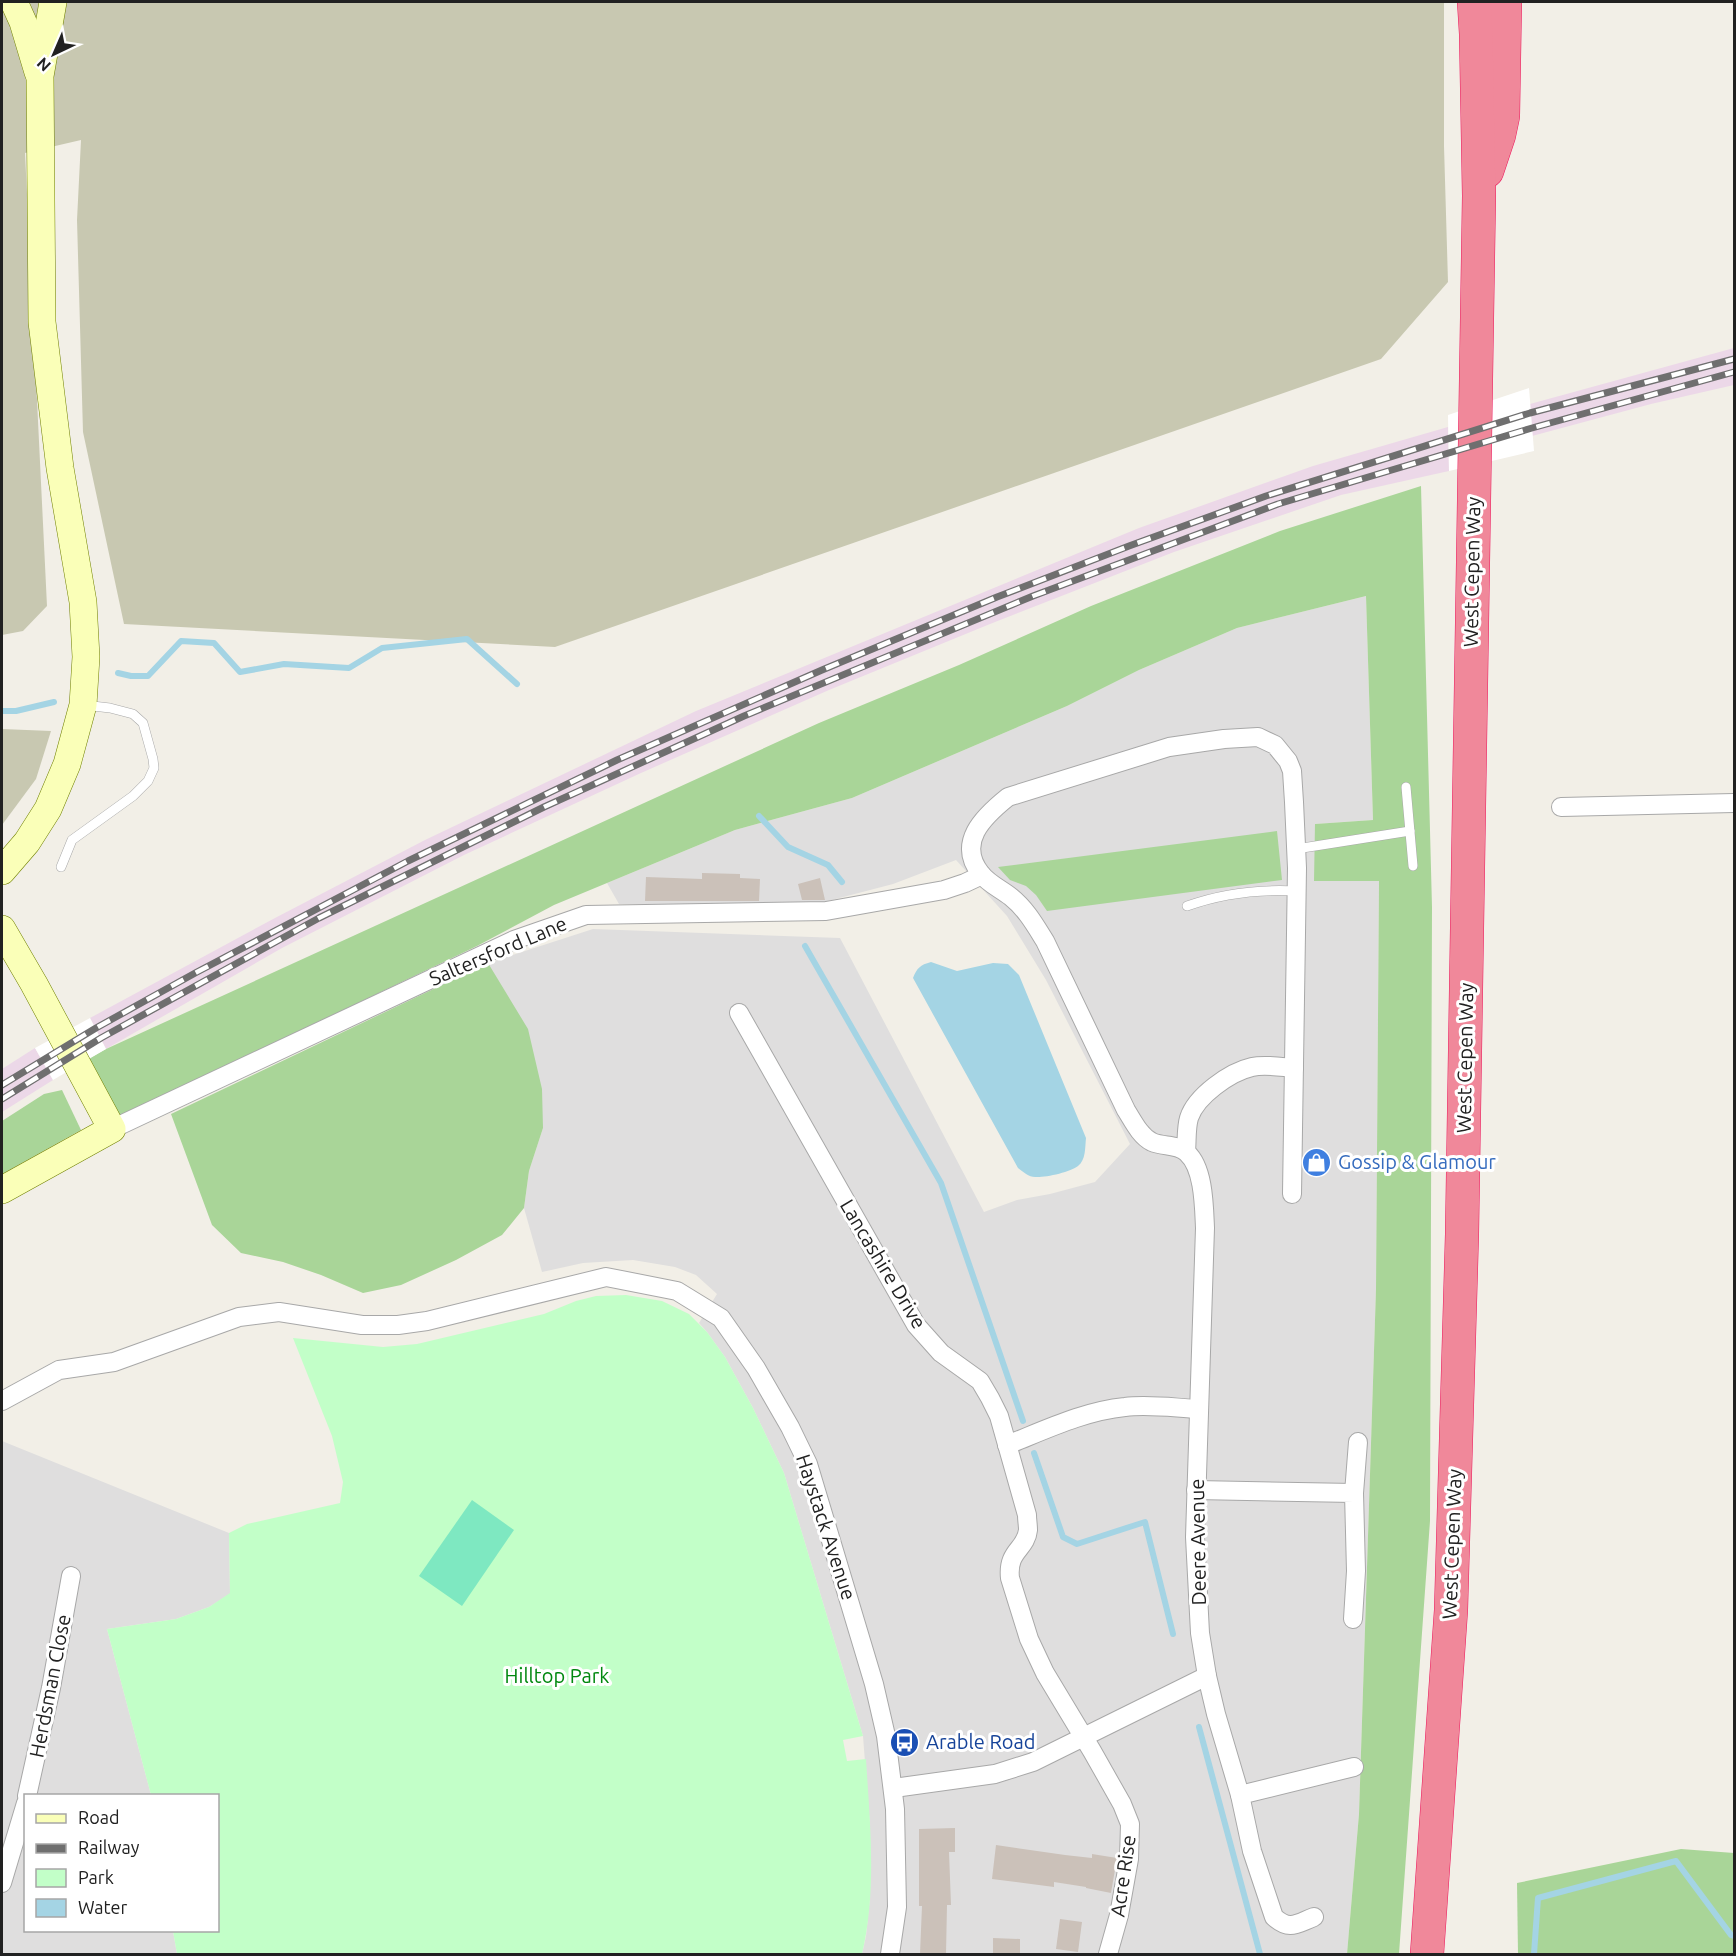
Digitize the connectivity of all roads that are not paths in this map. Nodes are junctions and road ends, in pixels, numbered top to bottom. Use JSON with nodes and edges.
{"nodes":[{"id":1,"x":14,"y":2,"type":"edge"},
{"id":2,"x":53,"y":2,"type":"edge"},
{"id":3,"x":1474,"y":2,"type":"edge"},
{"id":4,"x":1505,"y":2,"type":"edge"},
{"id":5,"x":39,"y":76,"type":"junction"},
{"id":6,"x":1479,"y":196,"type":"junction"},
{"id":7,"x":83,"y":705,"type":"junction"},
{"id":8,"x":1406,"y":787,"type":"dead end"},
{"id":9,"x":1734,"y":804,"type":"edge"},
{"id":10,"x":1561,"y":807,"type":"dead end"},
{"id":11,"x":1410,"y":831,"type":"junction"},
{"id":12,"x":1296,"y":849,"type":"junction"},
{"id":13,"x":1413,"y":866,"type":"dead end"},
{"id":14,"x":61,"y":867,"type":"dead end"},
{"id":15,"x":2,"y":872,"type":"edge"},
{"id":16,"x":982,"y":875,"type":"junction"},
{"id":17,"x":1297,"y":891,"type":"junction"},
{"id":18,"x":1187,"y":906,"type":"dead end"},
{"id":19,"x":2,"y":929,"type":"edge"},
{"id":20,"x":739,"y":1013,"type":"dead end"},
{"id":21,"x":1294,"y":1068,"type":"junction"},
{"id":22,"x":112,"y":1129,"type":"junction"},
{"id":23,"x":1186,"y":1151,"type":"junction"},
{"id":24,"x":2,"y":1190,"type":"edge"},
{"id":25,"x":1292,"y":1194,"type":"dead end"},
{"id":26,"x":2,"y":1401,"type":"edge"},
{"id":27,"x":1199,"y":1409,"type":"junction"},
{"id":28,"x":1358,"y":1442,"type":"dead end"},
{"id":29,"x":1007,"y":1445,"type":"junction"},
{"id":30,"x":1196,"y":1490,"type":"junction"},
{"id":31,"x":1354,"y":1493,"type":"junction"},
{"id":32,"x":71,"y":1576,"type":"dead end"},
{"id":33,"x":1353,"y":1619,"type":"dead end"},
{"id":34,"x":1207,"y":1676,"type":"junction"},
{"id":35,"x":1083,"y":1737,"type":"junction"},
{"id":36,"x":1354,"y":1767,"type":"dead end"},
{"id":37,"x":894,"y":1788,"type":"junction"},
{"id":38,"x":27,"y":1794,"type":"edge"},
{"id":39,"x":1240,"y":1795,"type":"junction"},
{"id":40,"x":24,"y":1810,"type":"edge"},
{"id":41,"x":2,"y":1883,"type":"edge"},
{"id":42,"x":1314,"y":1917,"type":"dead end"},
{"id":43,"x":890,"y":1954,"type":"edge"},
{"id":44,"x":1108,"y":1954,"type":"edge"},
{"id":45,"x":1427,"y":1954,"type":"edge"}],
"edges":[{"from":1,"to":5,"type":"main road"},
{"from":2,"to":5,"type":"main road"},
{"from":3,"to":6,"type":"highway","name":"West Cepen Way"},
{"from":4,"to":6,"type":"highway","name":"West Cepen Way"},
{"from":5,"to":7,"type":"main road"},
{"from":6,"to":45,"type":"highway","name":"West Cepen Way"},
{"from":7,"to":14,"type":"lane"},
{"from":7,"to":15,"type":"main road"},
{"from":8,"to":11,"type":"lane"},
{"from":9,"to":10,"type":"street"},
{"from":11,"to":12,"type":"lane"},
{"from":11,"to":13,"type":"lane"},
{"from":12,"to":16,"type":"street"},
{"from":12,"to":17,"type":"street"},
{"from":16,"to":22,"type":"street","name":"Saltersford Lane"},
{"from":16,"to":23,"type":"street"},
{"from":17,"to":18,"type":"lane"},
{"from":17,"to":21,"type":"street"},
{"from":19,"to":22,"type":"main road"},
{"from":20,"to":29,"type":"street","name":"Lancashire Drive"},
{"from":21,"to":23,"type":"street"},
{"from":21,"to":25,"type":"street"},
{"from":22,"to":24,"type":"main road","name":"Saltersford Lane"},
{"from":23,"to":27,"type":"street","name":"Deere Avenue"},
{"from":26,"to":37,"type":"street","name":"Haystack Avenue"},
{"from":27,"to":29,"type":"street"},
{"from":27,"to":30,"type":"street","name":"Deere Avenue"},
{"from":28,"to":31,"type":"street"},
{"from":29,"to":35,"type":"street","name":"Lancashire Drive"},
{"from":30,"to":31,"type":"street"},
{"from":30,"to":34,"type":"street","name":"Deere Avenue"},
{"from":31,"to":33,"type":"street"},
{"from":32,"to":38,"type":"street","name":"Herdsman Close"},
{"from":34,"to":35,"type":"street"},
{"from":34,"to":39,"type":"street","name":"Deere Avenue"},
{"from":35,"to":37,"type":"street"},
{"from":35,"to":44,"type":"street","name":"Acre Rise"},
{"from":36,"to":39,"type":"street"},
{"from":37,"to":43,"type":"street","name":"Haystack Avenue"},
{"from":39,"to":42,"type":"street","name":"Deere Avenue"},
{"from":40,"to":41,"type":"street"}]}
